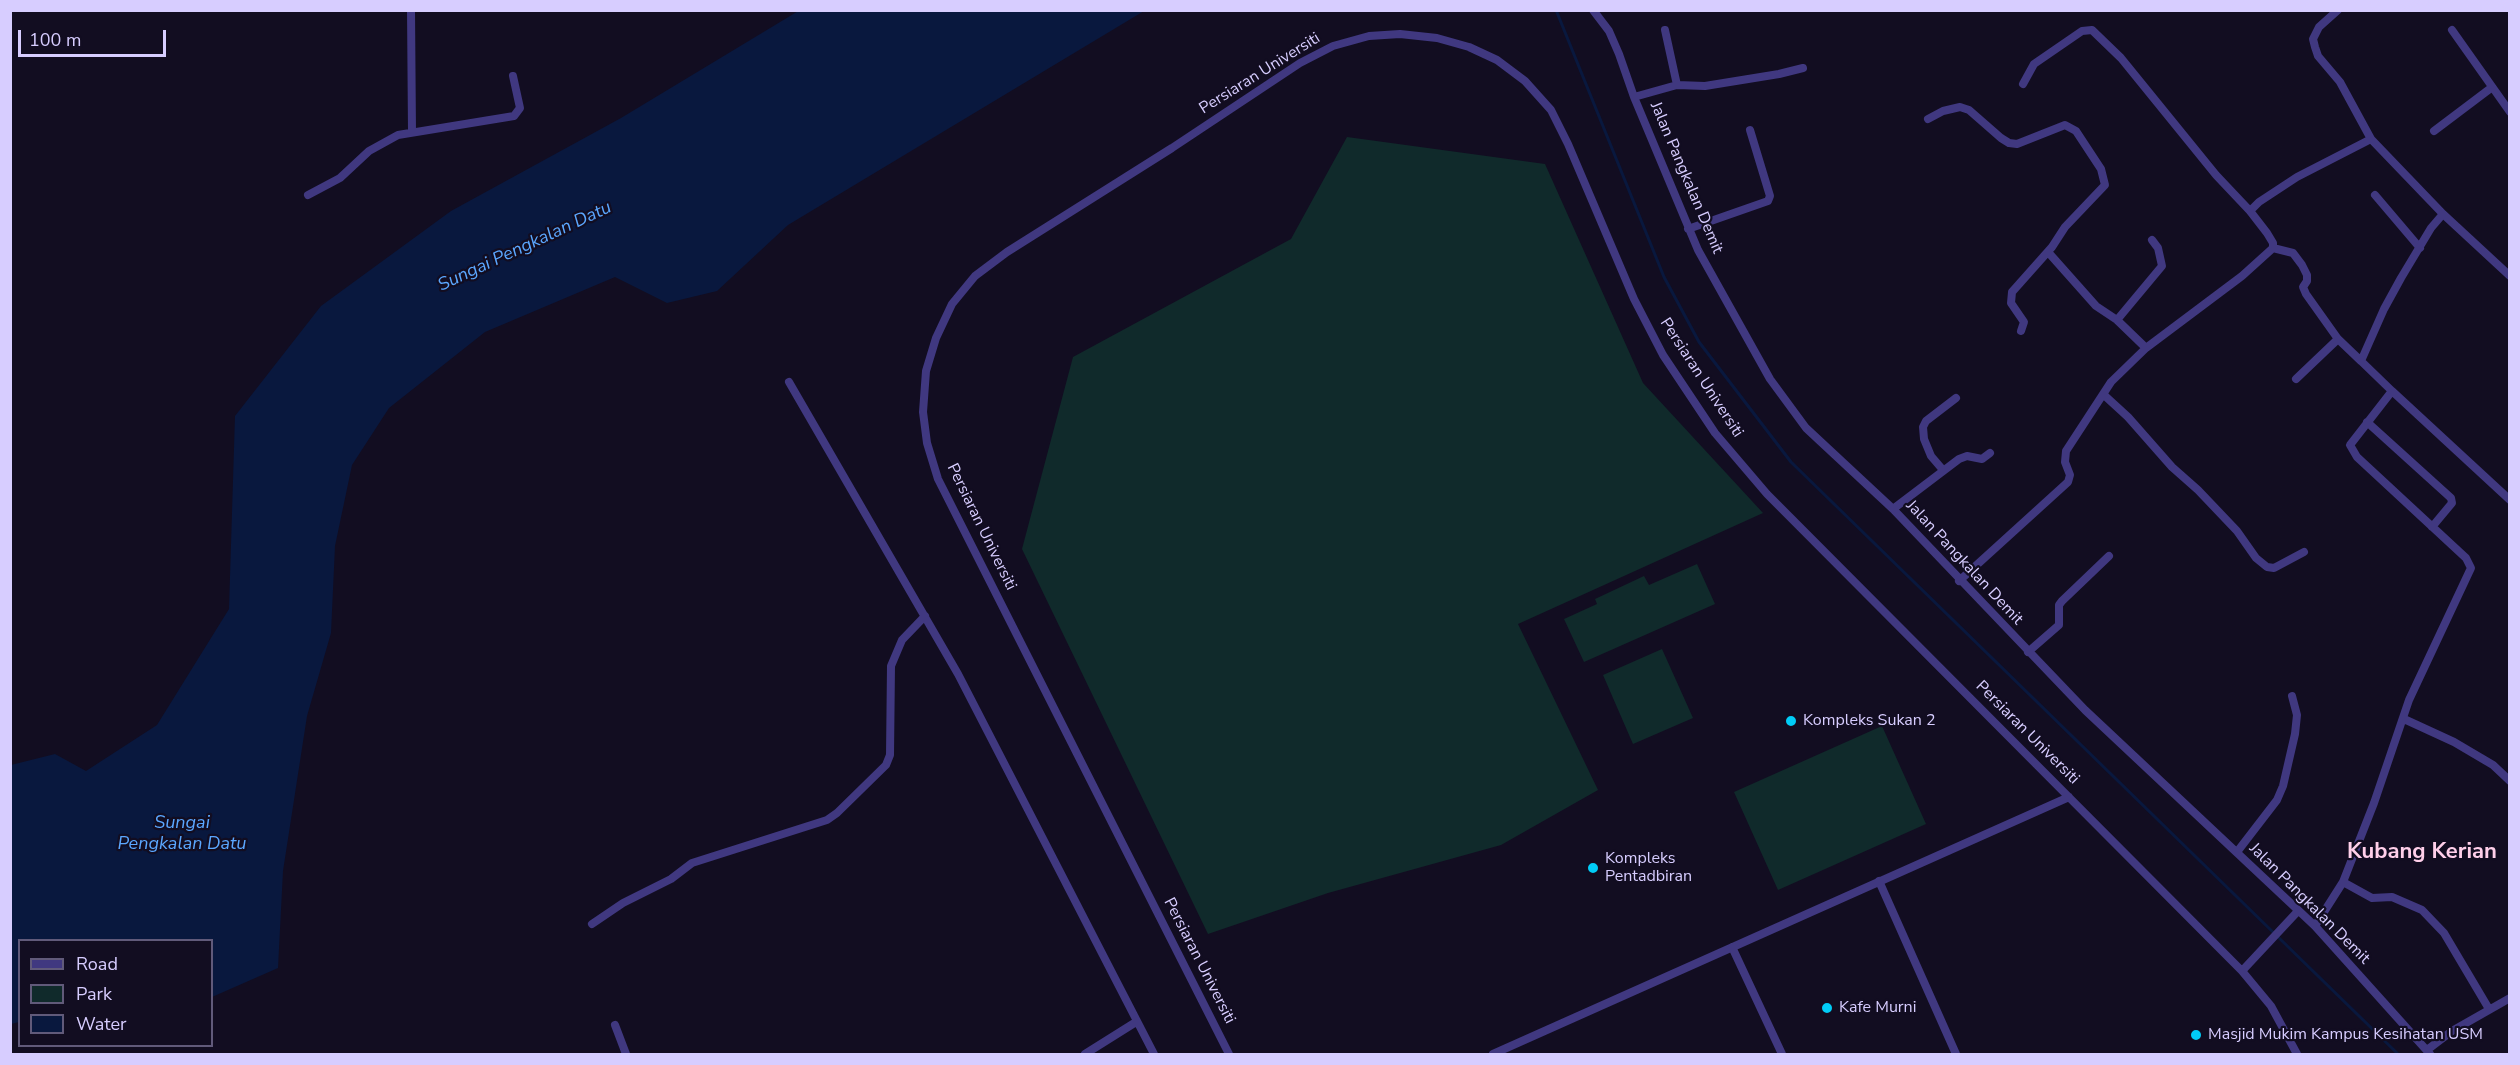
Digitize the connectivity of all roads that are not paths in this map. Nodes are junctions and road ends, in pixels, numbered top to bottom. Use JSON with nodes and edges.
{"nodes":[{"id":1,"x":411,"y":10,"type":"edge"},
{"id":2,"x":1593,"y":10,"type":"edge"},
{"id":3,"x":2338,"y":10,"type":"edge"},
{"id":4,"x":1665,"y":30,"type":"dead end"},
{"id":5,"x":2452,"y":30,"type":"dead end"},
{"id":6,"x":1803,"y":68,"type":"dead end"},
{"id":7,"x":513,"y":76,"type":"dead end"},
{"id":8,"x":2023,"y":84,"type":"dead end"},
{"id":9,"x":1677,"y":85,"type":"junction"},
{"id":10,"x":2491,"y":88,"type":"junction"},
{"id":11,"x":1634,"y":97,"type":"junction"},
{"id":12,"x":2510,"y":112,"type":"edge"},
{"id":13,"x":1928,"y":119,"type":"dead end"},
{"id":14,"x":1750,"y":130,"type":"dead end"},
{"id":15,"x":2434,"y":131,"type":"dead end"},
{"id":16,"x":412,"y":132,"type":"junction"},
{"id":17,"x":2372,"y":139,"type":"junction"},
{"id":18,"x":308,"y":195,"type":"dead end"},
{"id":19,"x":2375,"y":195,"type":"dead end"},
{"id":20,"x":2250,"y":211,"type":"junction"},
{"id":21,"x":2443,"y":214,"type":"junction"},
{"id":22,"x":1688,"y":228,"type":"junction"},
{"id":23,"x":2152,"y":240,"type":"dead end"},
{"id":24,"x":2273,"y":248,"type":"junction"},
{"id":25,"x":2420,"y":248,"type":"junction"},
{"id":26,"x":2048,"y":252,"type":"junction"},
{"id":27,"x":2510,"y":276,"type":"edge"},
{"id":28,"x":2117,"y":320,"type":"junction"},
{"id":29,"x":2021,"y":331,"type":"dead end"},
{"id":30,"x":2338,"y":339,"type":"junction"},
{"id":31,"x":2146,"y":348,"type":"junction"},
{"id":32,"x":2361,"y":361,"type":"junction"},
{"id":33,"x":2296,"y":379,"type":"dead end"},
{"id":34,"x":789,"y":382,"type":"dead end"},
{"id":35,"x":2392,"y":391,"type":"junction"},
{"id":36,"x":2104,"y":395,"type":"junction"},
{"id":37,"x":1956,"y":398,"type":"dead end"},
{"id":38,"x":2367,"y":422,"type":"junction"},
{"id":39,"x":1990,"y":453,"type":"dead end"},
{"id":40,"x":1943,"y":470,"type":"junction"},
{"id":41,"x":2510,"y":500,"type":"edge"},
{"id":42,"x":1893,"y":509,"type":"junction"},
{"id":43,"x":2432,"y":527,"type":"junction"},
{"id":44,"x":2304,"y":552,"type":"dead end"},
{"id":45,"x":2109,"y":556,"type":"dead end"},
{"id":46,"x":1959,"y":581,"type":"junction"},
{"id":47,"x":925,"y":616,"type":"junction"},
{"id":48,"x":2028,"y":652,"type":"junction"},
{"id":49,"x":2292,"y":696,"type":"dead end"},
{"id":50,"x":2404,"y":719,"type":"junction"},
{"id":51,"x":2510,"y":781,"type":"edge"},
{"id":52,"x":2069,"y":797,"type":"junction"},
{"id":53,"x":2237,"y":852,"type":"junction"},
{"id":54,"x":1880,"y":881,"type":"junction"},
{"id":55,"x":2343,"y":882,"type":"junction"},
{"id":56,"x":2298,"y":911,"type":"junction"},
{"id":57,"x":592,"y":924,"type":"dead end"},
{"id":58,"x":2315,"y":926,"type":"junction"},
{"id":59,"x":1732,"y":947,"type":"junction"},
{"id":60,"x":2242,"y":971,"type":"junction"},
{"id":61,"x":2510,"y":998,"type":"edge"},
{"id":62,"x":2489,"y":1010,"type":"junction"},
{"id":63,"x":1136,"y":1022,"type":"junction"},
{"id":64,"x":615,"y":1025,"type":"dead end"},
{"id":65,"x":2296,"y":1052,"type":"edge"},
{"id":66,"x":2429,"y":1052,"type":"edge"},
{"id":67,"x":626,"y":1054,"type":"edge"},
{"id":68,"x":1085,"y":1054,"type":"edge"},
{"id":69,"x":1154,"y":1054,"type":"edge"},
{"id":70,"x":1230,"y":1054,"type":"edge"},
{"id":71,"x":1493,"y":1054,"type":"edge"},
{"id":72,"x":1782,"y":1054,"type":"edge"},
{"id":73,"x":1956,"y":1054,"type":"edge"},
{"id":74,"x":2284,"y":1054,"type":"edge"}],
"edges":[{"from":1,"to":16,"type":"street"},
{"from":2,"to":11,"type":"street","name":"Jalan Pangkalan Demit"},
{"from":3,"to":17,"type":"street"},
{"from":4,"to":9,"type":"street"},
{"from":5,"to":10,"type":"street"},
{"from":6,"to":9,"type":"street"},
{"from":7,"to":16,"type":"street"},
{"from":8,"to":20,"type":"street"},
{"from":9,"to":11,"type":"street"},
{"from":10,"to":12,"type":"street"},
{"from":10,"to":15,"type":"street"},
{"from":11,"to":22,"type":"street","name":"Jalan Pangkalan Demit"},
{"from":13,"to":26,"type":"street"},
{"from":14,"to":22,"type":"street"},
{"from":16,"to":18,"type":"street"},
{"from":17,"to":20,"type":"street"},
{"from":17,"to":21,"type":"street"},
{"from":19,"to":25,"type":"street"},
{"from":20,"to":24,"type":"street"},
{"from":21,"to":25,"type":"street"},
{"from":21,"to":27,"type":"street"},
{"from":22,"to":42,"type":"street","name":"Jalan Pangkalan Demit"},
{"from":23,"to":28,"type":"street"},
{"from":24,"to":30,"type":"street"},
{"from":24,"to":31,"type":"street"},
{"from":25,"to":32,"type":"street"},
{"from":26,"to":28,"type":"street"},
{"from":26,"to":29,"type":"street"},
{"from":28,"to":31,"type":"street"},
{"from":30,"to":32,"type":"street"},
{"from":30,"to":33,"type":"street"},
{"from":31,"to":36,"type":"street"},
{"from":32,"to":35,"type":"street"},
{"from":34,"to":47,"type":"street"},
{"from":35,"to":38,"type":"street"},
{"from":35,"to":41,"type":"street"},
{"from":36,"to":44,"type":"street"},
{"from":36,"to":46,"type":"street"},
{"from":37,"to":40,"type":"street"},
{"from":38,"to":43,"type":"street"},
{"from":38,"to":43,"type":"street"},
{"from":39,"to":40,"type":"street"},
{"from":40,"to":42,"type":"street"},
{"from":42,"to":46,"type":"street","name":"Jalan Pangkalan Demit"},
{"from":43,"to":50,"type":"street"},
{"from":45,"to":48,"type":"street"},
{"from":46,"to":48,"type":"street","name":"Jalan Pangkalan Demit"},
{"from":47,"to":57,"type":"street"},
{"from":47,"to":63,"type":"street"},
{"from":48,"to":53,"type":"street","name":"Jalan Pangkalan Demit"},
{"from":49,"to":53,"type":"street"},
{"from":50,"to":51,"type":"street"},
{"from":50,"to":55,"type":"street"},
{"from":52,"to":54,"type":"street"},
{"from":52,"to":60,"type":"street","name":"Persiaran Universiti"},
{"from":52,"to":70,"type":"street","name":"Persiaran Universiti"},
{"from":53,"to":56,"type":"street","name":"Jalan Pangkalan Demit"},
{"from":54,"to":59,"type":"street"},
{"from":54,"to":73,"type":"street"},
{"from":55,"to":58,"type":"street"},
{"from":55,"to":62,"type":"street"},
{"from":56,"to":58,"type":"street","name":"Jalan Pangkalan Demit"},
{"from":56,"to":60,"type":"street"},
{"from":58,"to":66,"type":"street","name":"Jalan Pangkalan Demit"},
{"from":59,"to":71,"type":"street"},
{"from":59,"to":72,"type":"street"},
{"from":60,"to":65,"type":"street","name":"Persiaran Universiti"},
{"from":61,"to":62,"type":"street"},
{"from":62,"to":66,"type":"street"},
{"from":63,"to":68,"type":"street"},
{"from":63,"to":69,"type":"street"},
{"from":64,"to":67,"type":"street"},
{"from":65,"to":74,"type":"street"}]}
